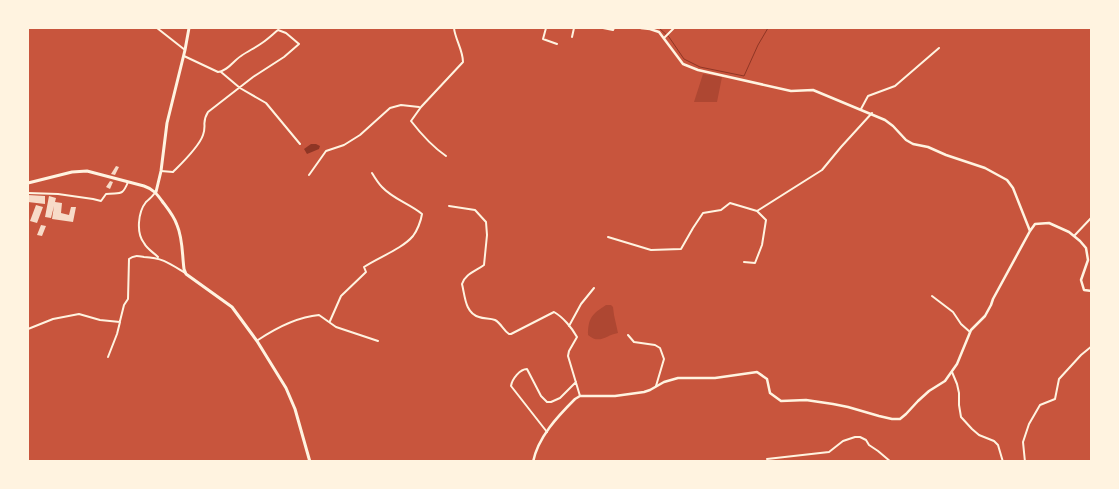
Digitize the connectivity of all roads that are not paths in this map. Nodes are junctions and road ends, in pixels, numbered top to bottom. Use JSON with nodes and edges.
{"nodes":[{"id":1,"x":157,"y":28,"type":"edge"},
{"id":2,"x":189,"y":28,"type":"edge"},
{"id":3,"x":454,"y":28,"type":"edge"},
{"id":4,"x":546,"y":28,"type":"edge"},
{"id":5,"x":574,"y":28,"type":"edge"},
{"id":6,"x":603,"y":28,"type":"edge"},
{"id":7,"x":614,"y":28,"type":"edge"},
{"id":8,"x":641,"y":28,"type":"edge"},
{"id":9,"x":674,"y":28,"type":"edge"},
{"id":10,"x":572,"y":37,"type":"dead end"},
{"id":11,"x":664,"y":38,"type":"junction"},
{"id":12,"x":557,"y":44,"type":"dead end"},
{"id":13,"x":939,"y":48,"type":"dead end"},
{"id":14,"x":185,"y":50,"type":"junction"},
{"id":15,"x":184,"y":56,"type":"junction"},
{"id":16,"x":221,"y":72,"type":"junction"},
{"id":17,"x":240,"y":88,"type":"junction"},
{"id":18,"x":421,"y":107,"type":"junction"},
{"id":19,"x":860,"y":110,"type":"junction"},
{"id":20,"x":872,"y":114,"type":"junction"},
{"id":21,"x":300,"y":144,"type":"dead end"},
{"id":22,"x":446,"y":156,"type":"dead end"},
{"id":23,"x":161,"y":171,"type":"junction"},
{"id":24,"x":372,"y":173,"type":"dead end"},
{"id":25,"x":309,"y":175,"type":"dead end"},
{"id":26,"x":128,"y":182,"type":"junction"},
{"id":27,"x":28,"y":183,"type":"edge"},
{"id":28,"x":156,"y":192,"type":"junction"},
{"id":29,"x":28,"y":193,"type":"edge"},
{"id":30,"x":449,"y":206,"type":"dead end"},
{"id":31,"x":757,"y":211,"type":"junction"},
{"id":32,"x":1092,"y":217,"type":"edge"},
{"id":33,"x":1030,"y":231,"type":"junction"},
{"id":34,"x":1074,"y":236,"type":"junction"},
{"id":35,"x":608,"y":237,"type":"dead end"},
{"id":36,"x":160,"y":258,"type":"junction"},
{"id":37,"x":744,"y":262,"type":"dead end"},
{"id":38,"x":187,"y":274,"type":"junction"},
{"id":39,"x":594,"y":288,"type":"dead end"},
{"id":40,"x":1092,"y":291,"type":"edge"},
{"id":41,"x":932,"y":296,"type":"dead end"},
{"id":42,"x":330,"y":321,"type":"junction"},
{"id":43,"x":120,"y":322,"type":"junction"},
{"id":44,"x":569,"y":326,"type":"junction"},
{"id":45,"x":28,"y":328,"type":"edge"},
{"id":46,"x":970,"y":332,"type":"junction"},
{"id":47,"x":628,"y":335,"type":"dead end"},
{"id":48,"x":257,"y":340,"type":"junction"},
{"id":49,"x":378,"y":341,"type":"dead end"},
{"id":50,"x":1092,"y":346,"type":"edge"},
{"id":51,"x":108,"y":357,"type":"dead end"},
{"id":52,"x":952,"y":372,"type":"junction"},
{"id":53,"x":576,"y":382,"type":"junction"},
{"id":54,"x":656,"y":386,"type":"junction"},
{"id":55,"x":580,"y":396,"type":"junction"},
{"id":56,"x":547,"y":432,"type":"junction"},
{"id":57,"x":767,"y":459,"type":"dead end"},
{"id":58,"x":310,"y":462,"type":"edge"},
{"id":59,"x":533,"y":462,"type":"edge"},
{"id":60,"x":890,"y":462,"type":"edge"},
{"id":61,"x":1003,"y":462,"type":"edge"},
{"id":62,"x":1024,"y":462,"type":"edge"}],
"edges":[{"from":1,"to":14,"type":"street"},
{"from":2,"to":14,"type":"main road"},
{"from":3,"to":18,"type":"street"},
{"from":4,"to":12,"type":"street"},
{"from":5,"to":10,"type":"street"},
{"from":6,"to":7,"type":"street"},
{"from":8,"to":11,"type":"street"},
{"from":9,"to":11,"type":"street"},
{"from":11,"to":19,"type":"street"},
{"from":13,"to":19,"type":"street"},
{"from":14,"to":15,"type":"main road"},
{"from":15,"to":16,"type":"street"},
{"from":15,"to":23,"type":"main road"},
{"from":16,"to":17,"type":"street"},
{"from":16,"to":17,"type":"street"},
{"from":17,"to":21,"type":"street"},
{"from":17,"to":23,"type":"street"},
{"from":18,"to":22,"type":"street"},
{"from":18,"to":25,"type":"street"},
{"from":19,"to":20,"type":"street"},
{"from":20,"to":31,"type":"street"},
{"from":20,"to":33,"type":"street"},
{"from":23,"to":28,"type":"main road"},
{"from":24,"to":42,"type":"street"},
{"from":26,"to":27,"type":"main road"},
{"from":26,"to":28,"type":"main road"},
{"from":26,"to":29,"type":"street"},
{"from":28,"to":36,"type":"street"},
{"from":28,"to":38,"type":"main road"},
{"from":30,"to":44,"type":"street"},
{"from":31,"to":35,"type":"street"},
{"from":31,"to":37,"type":"street"},
{"from":32,"to":34,"type":"street"},
{"from":33,"to":34,"type":"street"},
{"from":33,"to":46,"type":"street"},
{"from":34,"to":40,"type":"street"},
{"from":36,"to":38,"type":"street"},
{"from":36,"to":43,"type":"street"},
{"from":38,"to":48,"type":"main road"},
{"from":39,"to":44,"type":"street"},
{"from":41,"to":46,"type":"street"},
{"from":42,"to":48,"type":"street"},
{"from":42,"to":49,"type":"street"},
{"from":43,"to":45,"type":"street"},
{"from":43,"to":51,"type":"street"},
{"from":44,"to":53,"type":"street"},
{"from":46,"to":52,"type":"street"},
{"from":47,"to":54,"type":"street"},
{"from":48,"to":58,"type":"main road"},
{"from":50,"to":62,"type":"street"},
{"from":52,"to":54,"type":"street"},
{"from":52,"to":61,"type":"street"},
{"from":53,"to":55,"type":"street"},
{"from":53,"to":56,"type":"street"},
{"from":54,"to":55,"type":"street"},
{"from":55,"to":56,"type":"street"},
{"from":56,"to":59,"type":"street"},
{"from":57,"to":60,"type":"street"}]}
